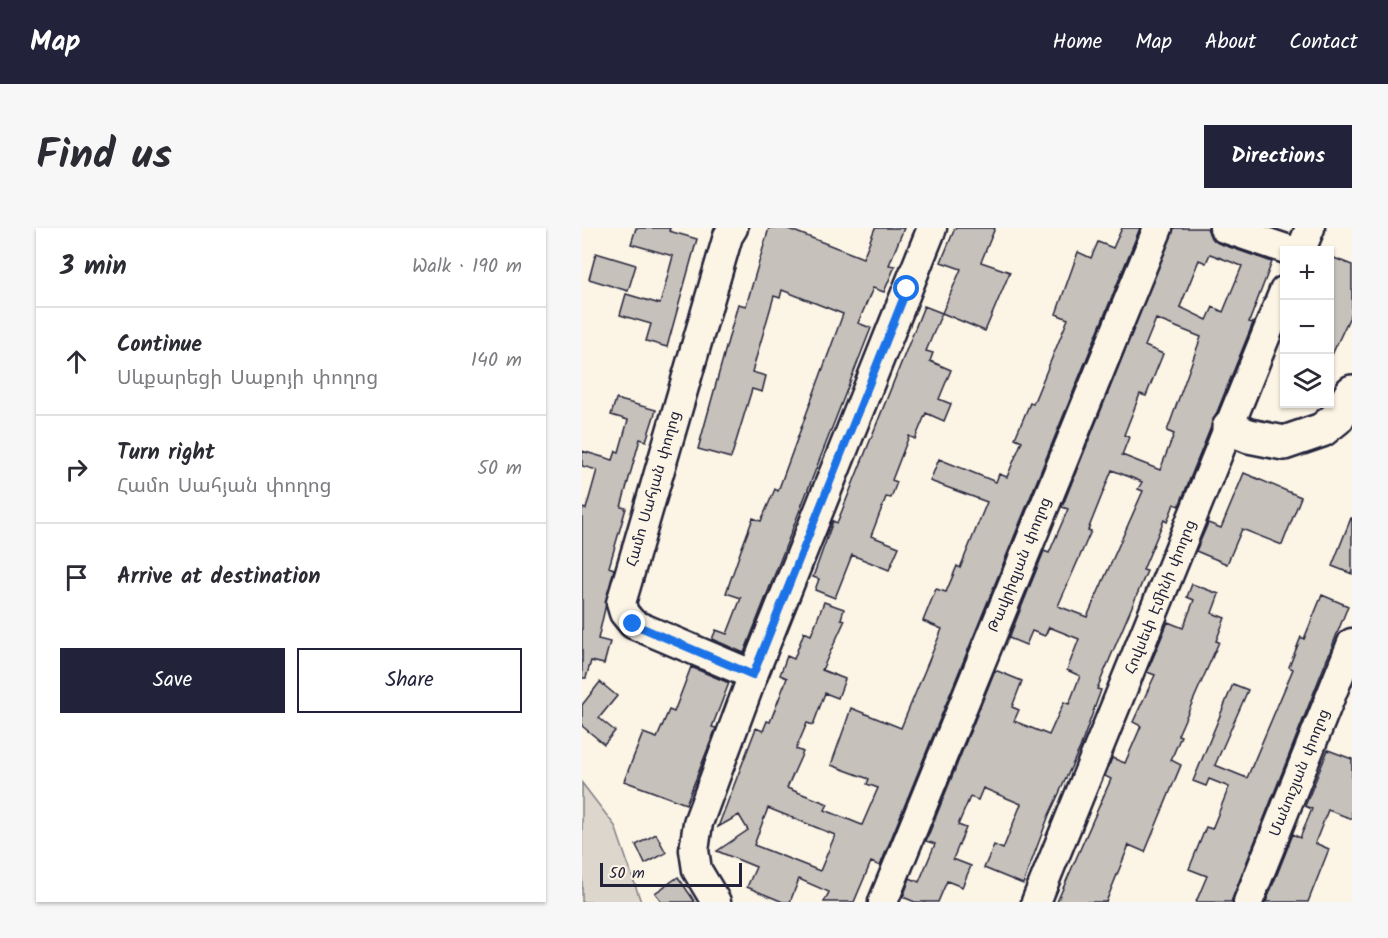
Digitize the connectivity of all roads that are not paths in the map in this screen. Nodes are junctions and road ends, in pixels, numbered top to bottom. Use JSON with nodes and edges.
{"nodes":[{"id":1,"x":733,"y":228,"type":"edge"},
{"id":2,"x":932,"y":228,"type":"edge"},
{"id":3,"x":1158,"y":228,"type":"edge"},
{"id":4,"x":1224,"y":228,"type":"edge"},
{"id":5,"x":1301,"y":243,"type":"edge"},
{"id":6,"x":1280,"y":300,"type":"edge"},
{"id":7,"x":1352,"y":392,"type":"edge"},
{"id":8,"x":1230,"y":428,"type":"junction"},
{"id":9,"x":1352,"y":644,"type":"edge"},
{"id":10,"x":753,"y":675,"type":"junction"},
{"id":11,"x":716,"y":902,"type":"edge"},
{"id":12,"x":883,"y":902,"type":"edge"},
{"id":13,"x":1036,"y":902,"type":"edge"},
{"id":14,"x":1248,"y":902,"type":"edge"}],
"edges":[{"from":1,"to":10,"type":"street","name":"Համո Սահյան փողոց"},
{"from":2,"to":10,"type":"street"},
{"from":3,"to":12,"type":"street","name":"Թավրիզյան փողոց"},
{"from":4,"to":5,"type":"street"},
{"from":6,"to":8,"type":"street","name":"Հովսեփ Էմինի փողոց"},
{"from":7,"to":8,"type":"main road"},
{"from":8,"to":13,"type":"street","name":"Հովսեփ Էմինի փողոց"},
{"from":9,"to":14,"type":"street","name":"Մանուշյան փողոց"},
{"from":10,"to":11,"type":"street"}]}
